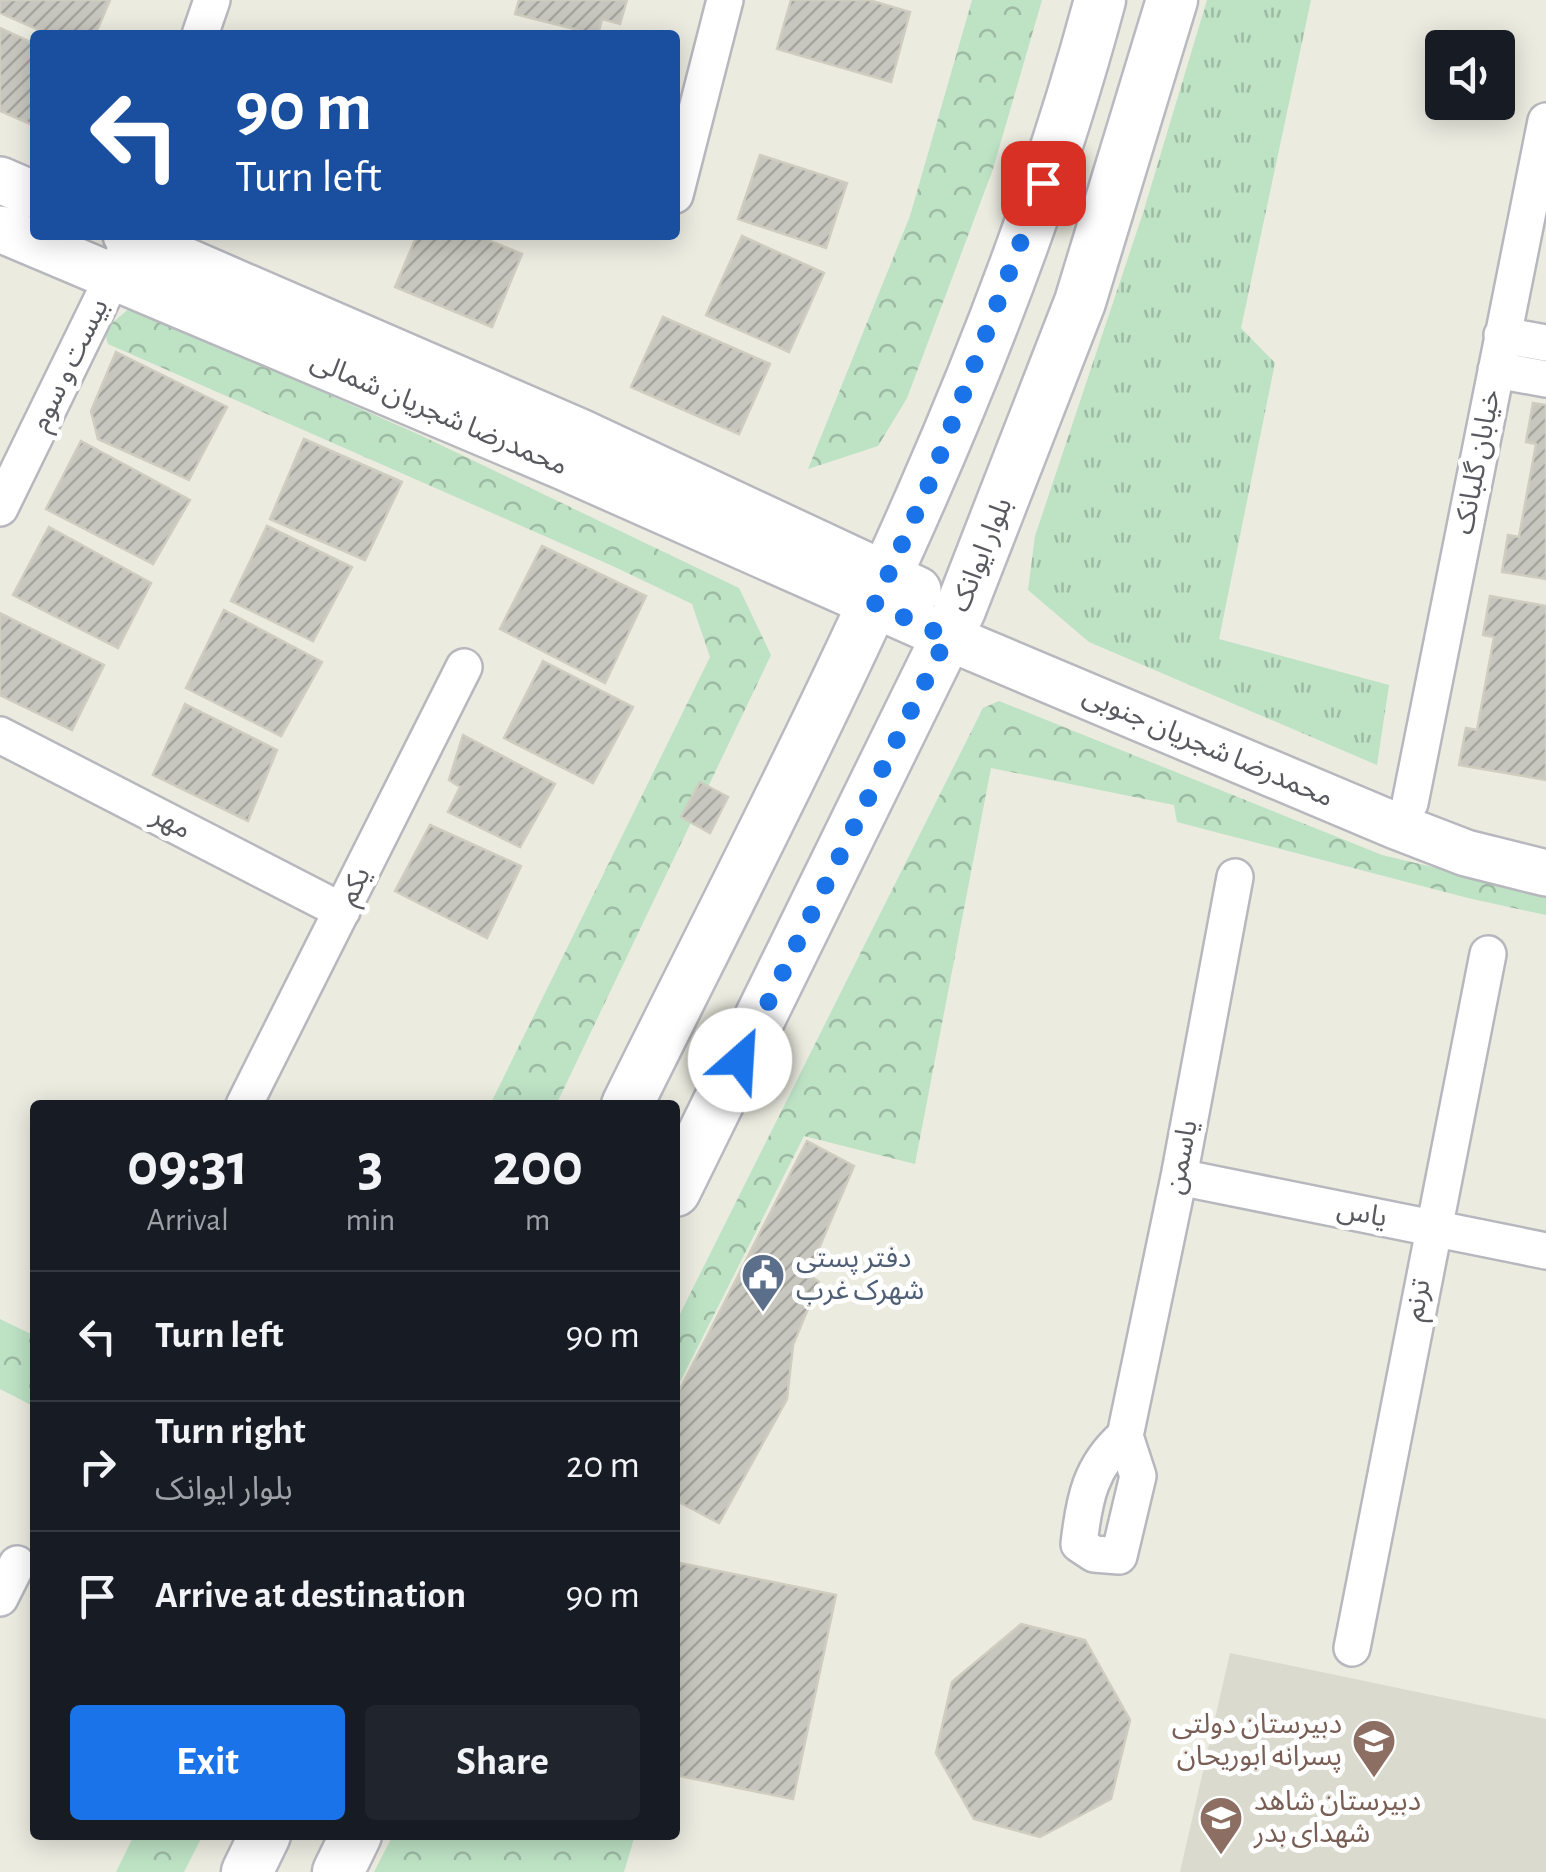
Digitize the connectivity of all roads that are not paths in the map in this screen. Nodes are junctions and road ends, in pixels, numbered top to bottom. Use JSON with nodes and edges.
{"nodes":[{"id":1,"x":212,"y":0,"type":"edge"},
{"id":2,"x":726,"y":0,"type":"edge"},
{"id":3,"x":1100,"y":0,"type":"edge"},
{"id":4,"x":1172,"y":0,"type":"edge"},
{"id":5,"x":202,"y":30,"type":"edge"},
{"id":6,"x":1546,"y":121,"type":"edge"},
{"id":7,"x":680,"y":175,"type":"edge"},
{"id":8,"x":0,"y":180,"type":"edge"},
{"id":9,"x":30,"y":193,"type":"edge"},
{"id":10,"x":0,"y":229,"type":"edge"},
{"id":11,"x":30,"y":233,"type":"edge"},
{"id":12,"x":82,"y":240,"type":"edge"},
{"id":13,"x":126,"y":246,"type":"edge"},
{"id":14,"x":1502,"y":335,"type":"junction"},
{"id":15,"x":1546,"y":343,"type":"edge"},
{"id":16,"x":1496,"y":370,"type":"junction"},
{"id":17,"x":1546,"y":379,"type":"edge"},
{"id":18,"x":0,"y":508,"type":"edge"},
{"id":19,"x":881,"y":590,"type":"junction"},
{"id":20,"x":954,"y":623,"type":"junction"},
{"id":21,"x":464,"y":667,"type":"dead end"},
{"id":22,"x":0,"y":735,"type":"edge"},
{"id":23,"x":1410,"y":803,"type":"junction"},
{"id":24,"x":1546,"y":844,"type":"edge"},
{"id":25,"x":1546,"y":874,"type":"edge"},
{"id":26,"x":1235,"y":877,"type":"dead end"},
{"id":27,"x":342,"y":911,"type":"junction"},
{"id":28,"x":1488,"y":954,"type":"dead end"},
{"id":29,"x":247,"y":1100,"type":"edge"},
{"id":30,"x":629,"y":1100,"type":"edge"},
{"id":31,"x":1179,"y":1178,"type":"junction"},
{"id":32,"x":680,"y":1182,"type":"edge"},
{"id":33,"x":1432,"y":1228,"type":"junction"},
{"id":34,"x":1546,"y":1251,"type":"edge"},
{"id":35,"x":1125,"y":1436,"type":"dead end"},
{"id":36,"x":17,"y":1564,"type":"dead end"},
{"id":37,"x":0,"y":1598,"type":"edge"},
{"id":38,"x":1352,"y":1648,"type":"dead end"},
{"id":39,"x":263,"y":1840,"type":"edge"},
{"id":40,"x":354,"y":1840,"type":"edge"},
{"id":41,"x":247,"y":1872,"type":"edge"},
{"id":42,"x":338,"y":1872,"type":"edge"}],
"edges":[{"from":1,"to":5,"type":"street"},
{"from":2,"to":7,"type":"street"},
{"from":3,"to":19,"type":"main road"},
{"from":4,"to":20,"type":"main road","name":"بلوار ایوانک"},
{"from":6,"to":14,"type":"street","name":"خیابان گلبانک"},
{"from":8,"to":9,"type":"street"},
{"from":10,"to":11,"type":"street","name":"محمدرضا شجریان شمالی"},
{"from":12,"to":13,"type":"street","name":"محمدرضا شجریان شمالی"},
{"from":13,"to":18,"type":"street","name":"بیست و سوم"},
{"from":13,"to":19,"type":"street","name":"محمدرضا شجریان شمالی"},
{"from":14,"to":15,"type":"street"},
{"from":14,"to":16,"type":"street","name":"خیابان گلبانک"},
{"from":16,"to":17,"type":"street"},
{"from":16,"to":23,"type":"street","name":"خیابان گلبانک"},
{"from":19,"to":20,"type":"street","name":"محمدرضا شجریان شمالی"},
{"from":19,"to":30,"type":"main road"},
{"from":20,"to":23,"type":"street","name":"محمدرضا شجریان جنوبی"},
{"from":20,"to":25,"type":"street","name":"محمدرضا شجریان جنوبی"},
{"from":20,"to":32,"type":"main road","name":"بلوار ایوانک"},
{"from":21,"to":27,"type":"street","name":"یکم"},
{"from":22,"to":27,"type":"street","name":"مهر"},
{"from":23,"to":24,"type":"street","name":"محمدرضا شجریان جنوبی"},
{"from":26,"to":31,"type":"street","name":"یاسمن"},
{"from":27,"to":29,"type":"street","name":"یکم"},
{"from":28,"to":33,"type":"street","name":"ترنم"},
{"from":31,"to":33,"type":"street","name":"یاس"},
{"from":31,"to":35,"type":"street","name":"یاسمن"},
{"from":33,"to":34,"type":"street","name":"یاس"},
{"from":33,"to":38,"type":"street","name":"ترنم"},
{"from":36,"to":37,"type":"street"},
{"from":39,"to":41,"type":"main road"},
{"from":40,"to":42,"type":"main road"}]}
